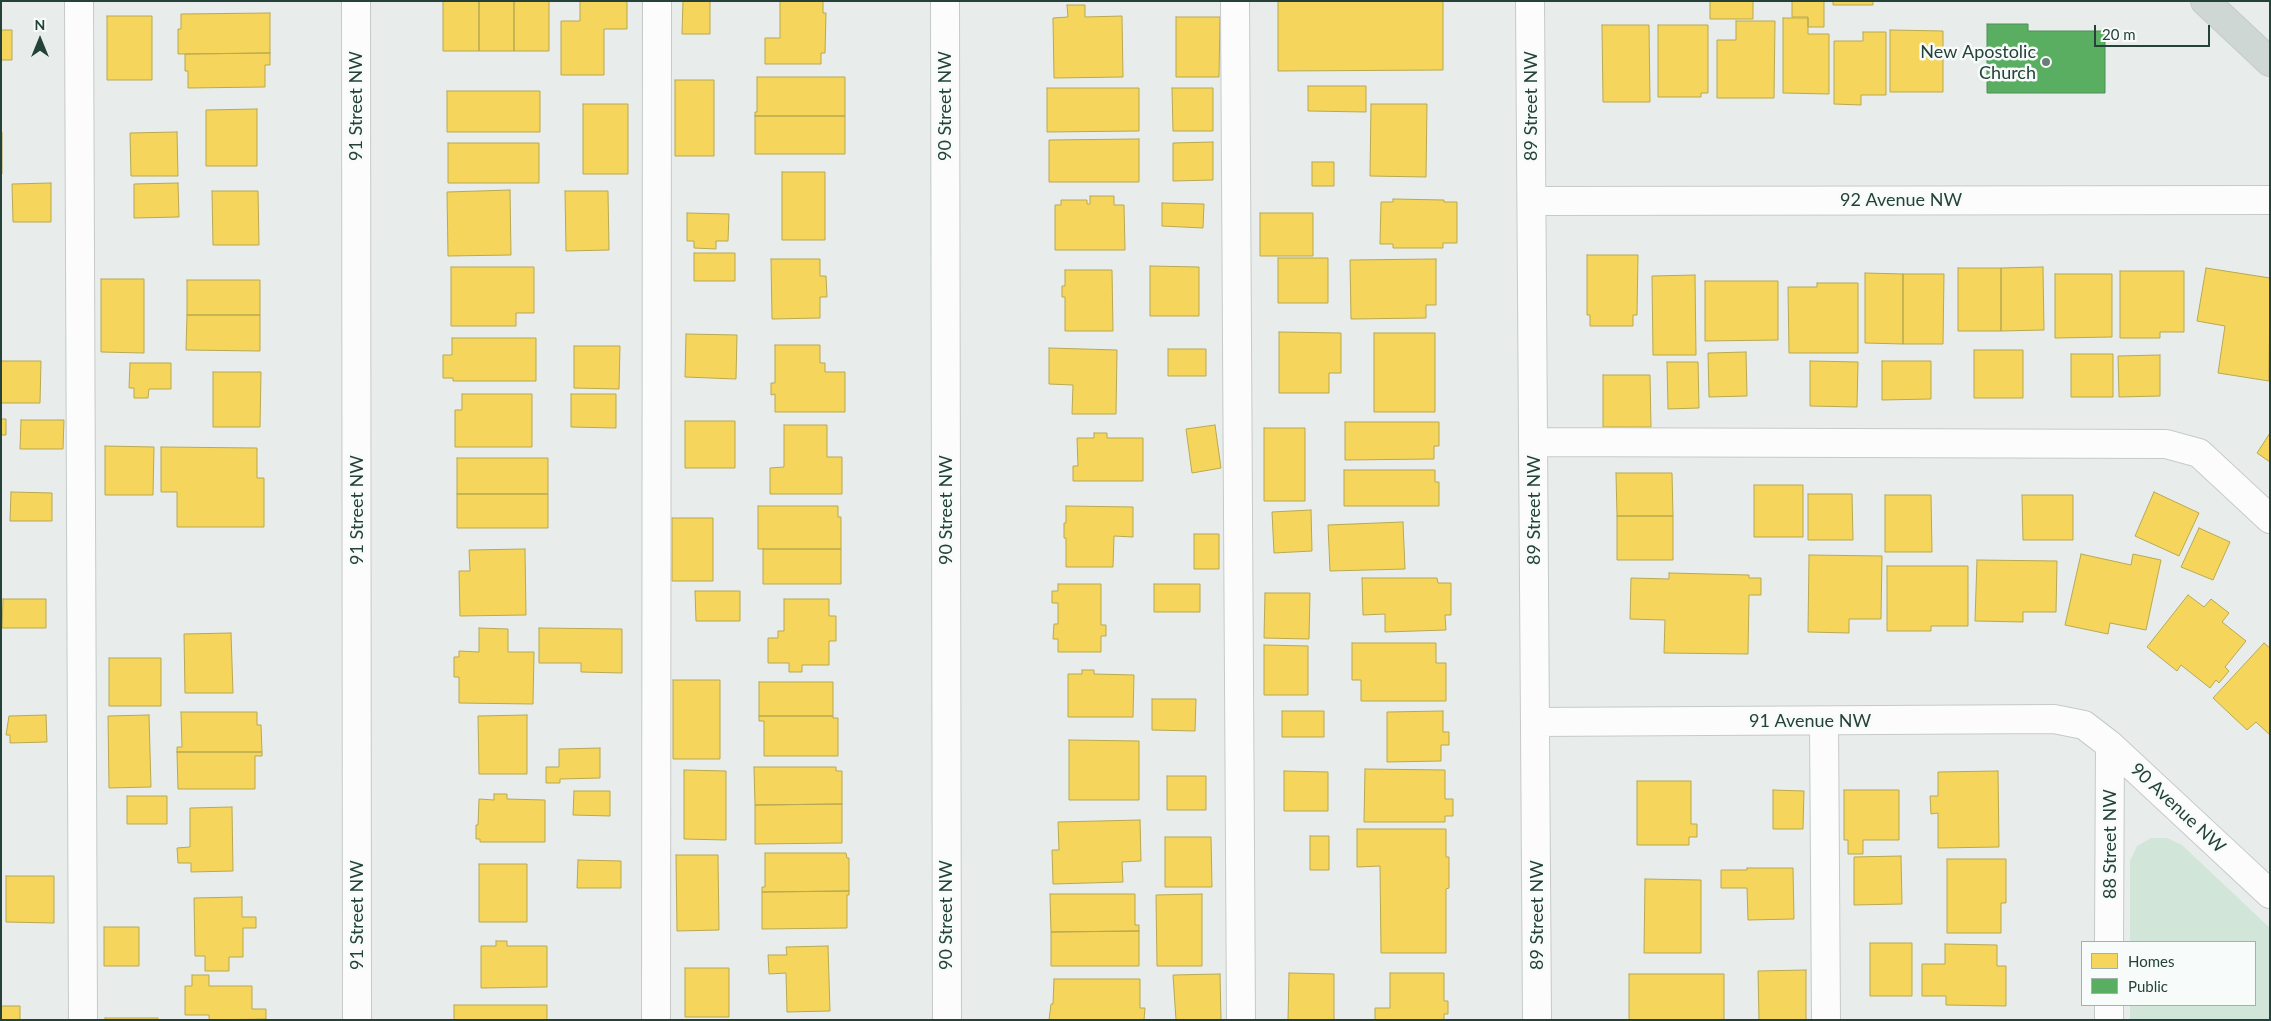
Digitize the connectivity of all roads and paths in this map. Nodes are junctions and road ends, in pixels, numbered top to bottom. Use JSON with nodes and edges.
{"nodes":[{"id":1,"x":78,"y":1,"type":"edge"},
{"id":2,"x":356,"y":1,"type":"edge"},
{"id":3,"x":657,"y":1,"type":"edge"},
{"id":4,"x":945,"y":1,"type":"edge"},
{"id":5,"x":1235,"y":1,"type":"edge"},
{"id":6,"x":1530,"y":1,"type":"edge"},
{"id":7,"x":2206,"y":1,"type":"edge"},
{"id":8,"x":2270,"y":62,"type":"edge"},
{"id":9,"x":2270,"y":200,"type":"edge"},
{"id":10,"x":1532,"y":201,"type":"junction"},
{"id":11,"x":1534,"y":442,"type":"junction"},
{"id":12,"x":2270,"y":519,"type":"edge"},
{"id":13,"x":1824,"y":720,"type":"junction"},
{"id":14,"x":1535,"y":722,"type":"junction"},
{"id":15,"x":2084,"y":725,"type":"joint"},
{"id":16,"x":2110,"y":745,"type":"junction"},
{"id":17,"x":2270,"y":894,"type":"edge"},
{"id":18,"x":2109,"y":941,"type":"edge"},
{"id":19,"x":2109,"y":1006,"type":"edge"},
{"id":20,"x":84,"y":1020,"type":"edge"},
{"id":21,"x":357,"y":1020,"type":"edge"},
{"id":22,"x":656,"y":1020,"type":"edge"},
{"id":23,"x":946,"y":1020,"type":"edge"},
{"id":24,"x":1241,"y":1020,"type":"edge"},
{"id":25,"x":1537,"y":1020,"type":"edge"},
{"id":26,"x":1826,"y":1020,"type":"edge"},
{"id":27,"x":2109,"y":1020,"type":"edge"}],
"edges":[{"from":1,"to":20,"type":"street"},
{"from":2,"to":21,"type":"street","name":"91 Street NW"},
{"from":3,"to":22,"type":"street"},
{"from":4,"to":23,"type":"street","name":"90 Street NW"},
{"from":5,"to":24,"type":"street"},
{"from":6,"to":10,"type":"street","name":"89 Street NW"},
{"from":7,"to":8,"type":"main road"},
{"from":9,"to":10,"type":"street","name":"92 Avenue NW"},
{"from":10,"to":11,"type":"street","name":"89 Street NW"},
{"from":11,"to":12,"type":"street"},
{"from":11,"to":14,"type":"street","name":"89 Street NW"},
{"from":13,"to":14,"type":"street","name":"91 Avenue NW"},
{"from":13,"to":15,"type":"street","name":"91 Avenue NW"},
{"from":13,"to":26,"type":"street"},
{"from":14,"to":25,"type":"street","name":"89 Street NW"},
{"from":15,"to":16,"type":"street","name":"90 Avenue NW"},
{"from":16,"to":17,"type":"street","name":"90 Avenue NW"},
{"from":16,"to":18,"type":"street","name":"88 Street NW"},
{"from":19,"to":27,"type":"street"}]}
